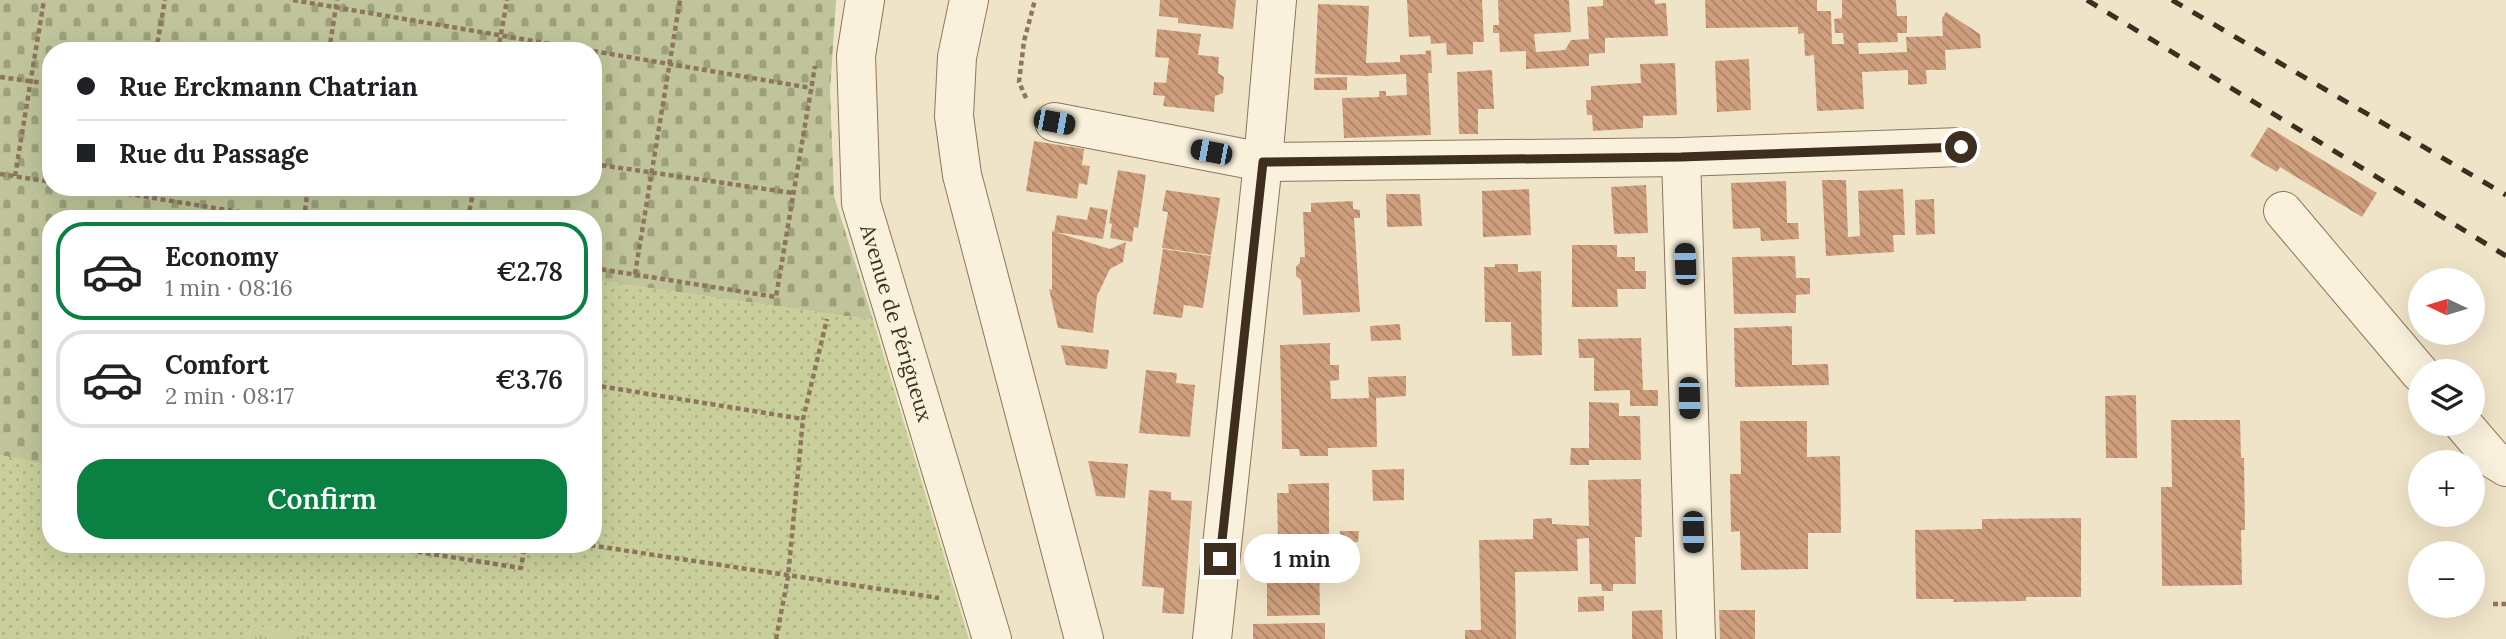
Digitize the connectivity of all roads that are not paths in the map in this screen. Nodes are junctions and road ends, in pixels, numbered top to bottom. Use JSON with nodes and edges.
{"nodes":[{"id":1,"x":865,"y":0,"type":"edge"},
{"id":2,"x":969,"y":0,"type":"edge"},
{"id":3,"x":1277,"y":0,"type":"edge"},
{"id":4,"x":1054,"y":122,"type":"road end"},
{"id":5,"x":1961,"y":147,"type":"dead end"},
{"id":6,"x":1681,"y":157,"type":"junction"},
{"id":7,"x":1263,"y":162,"type":"junction"},
{"id":8,"x":2283,"y":211,"type":"dead end"},
{"id":9,"x":2408,"y":359,"type":"edge"},
{"id":10,"x":2473,"y":436,"type":"edge"},
{"id":11,"x":2506,"y":467,"type":"edge"},
{"id":12,"x":992,"y":639,"type":"edge"},
{"id":13,"x":1084,"y":639,"type":"edge"},
{"id":14,"x":1212,"y":639,"type":"edge"},
{"id":15,"x":1696,"y":639,"type":"edge"}],
"edges":[{"from":1,"to":12,"type":"street","name":"Avenue de Périgueux"},
{"from":2,"to":13,"type":"street"},
{"from":3,"to":7,"type":"street"},
{"from":4,"to":7,"type":"street"},
{"from":5,"to":6,"type":"street"},
{"from":6,"to":7,"type":"street"},
{"from":6,"to":15,"type":"street"},
{"from":7,"to":14,"type":"street"},
{"from":8,"to":9,"type":"street"},
{"from":10,"to":11,"type":"street"}]}
